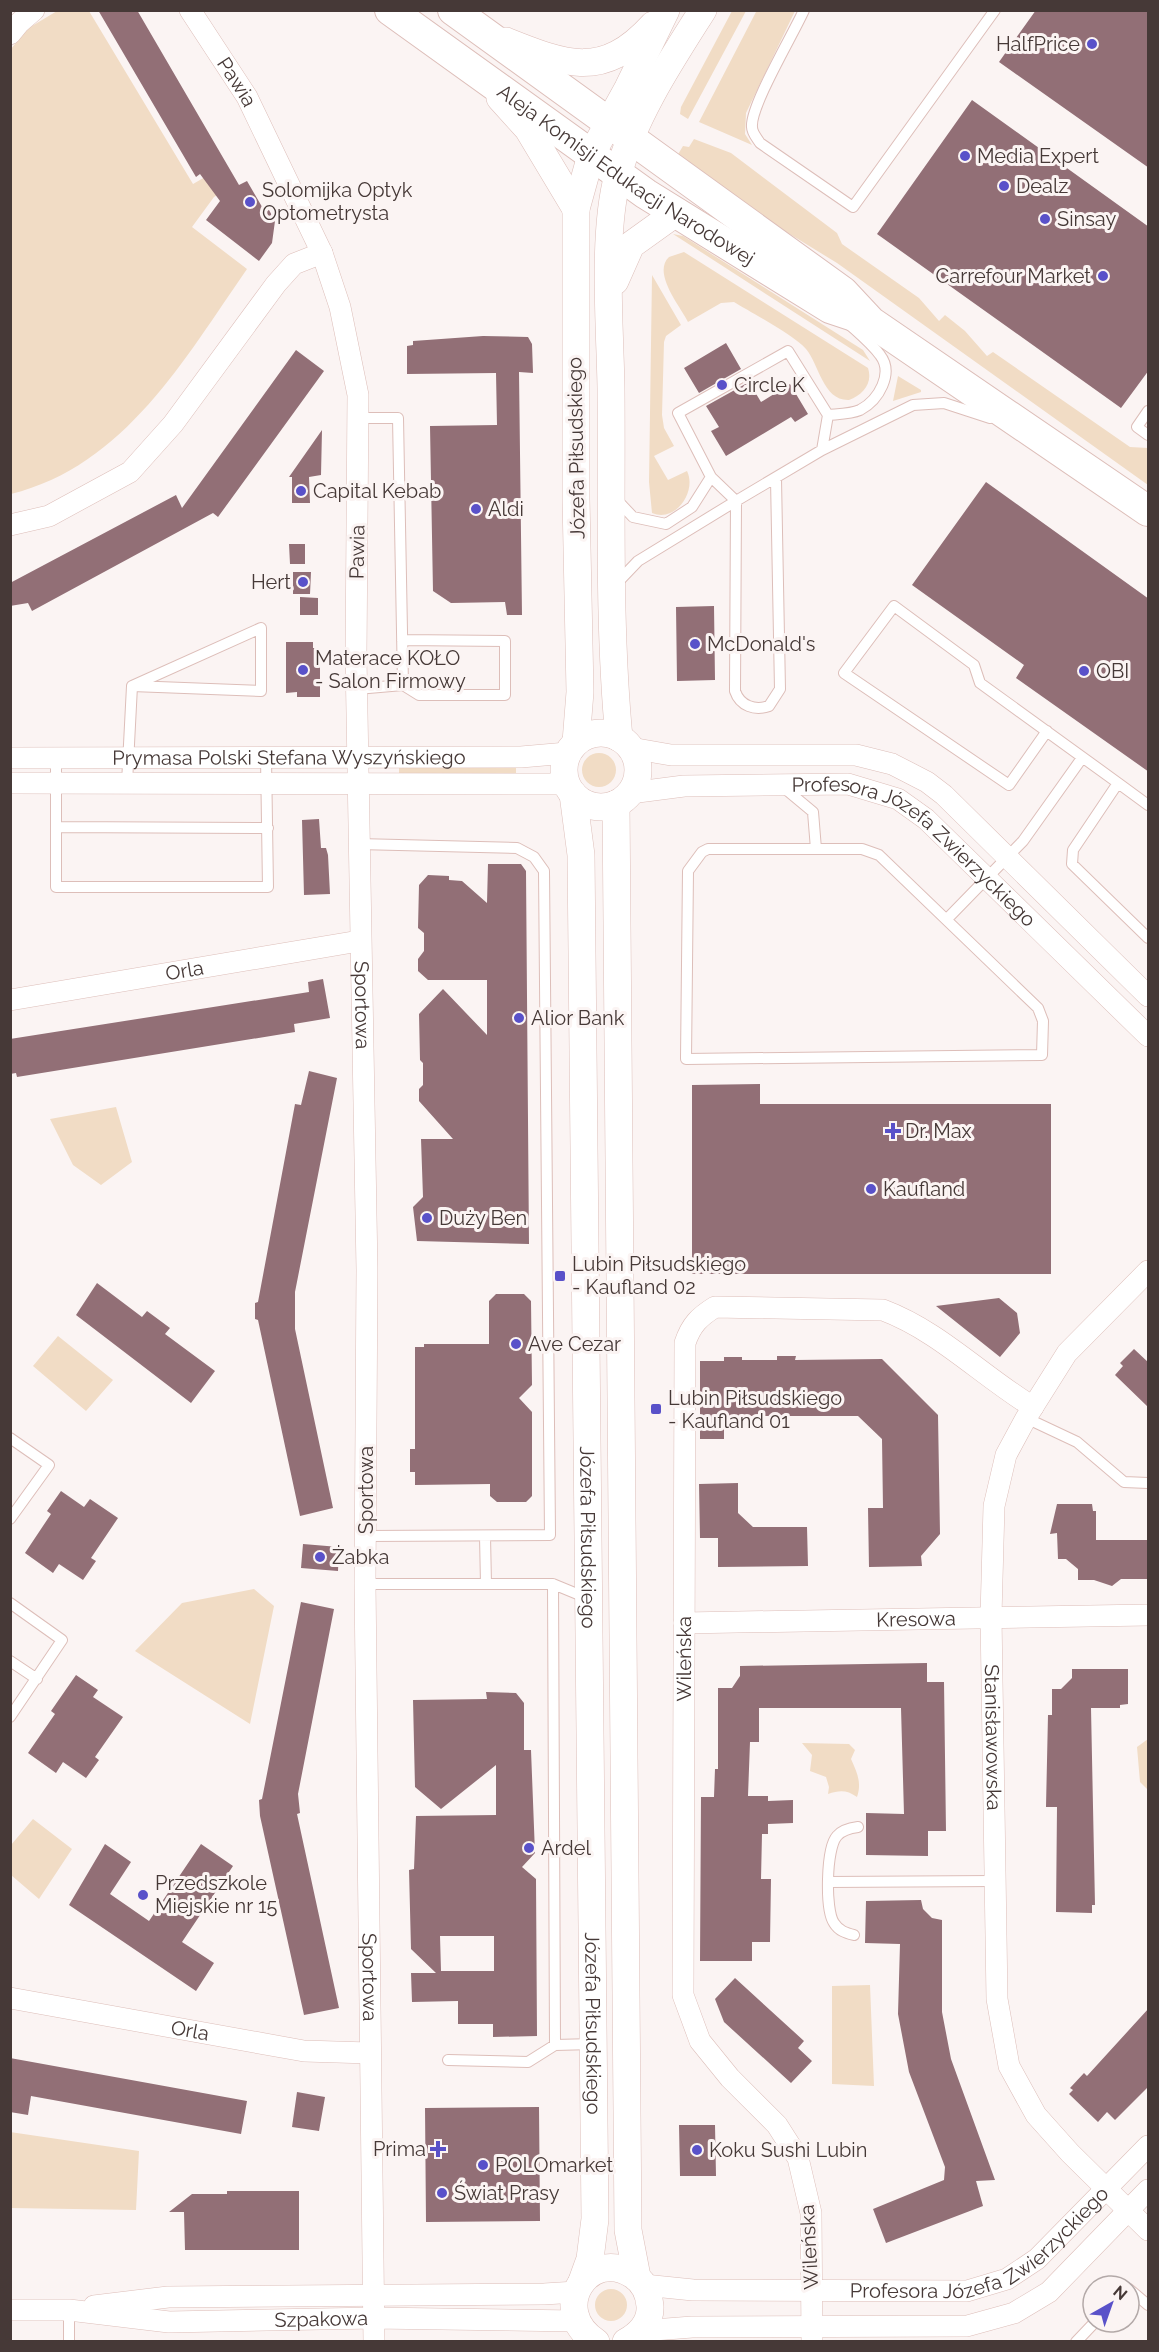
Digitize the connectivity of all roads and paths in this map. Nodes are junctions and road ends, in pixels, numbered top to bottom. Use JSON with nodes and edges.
{"nodes":[{"id":1,"x":34,"y":10,"type":"edge"},
{"id":2,"x":190,"y":10,"type":"edge"},
{"id":3,"x":390,"y":10,"type":"edge"},
{"id":4,"x":453,"y":10,"type":"edge"},
{"id":5,"x":666,"y":10,"type":"edge"},
{"id":6,"x":703,"y":10,"type":"edge"},
{"id":7,"x":804,"y":10,"type":"edge"},
{"id":8,"x":995,"y":10,"type":"edge"},
{"id":9,"x":485,"y":33,"type":"junction"},
{"id":10,"x":10,"y":34,"type":"edge"},
{"id":11,"x":478,"y":75,"type":"junction"},
{"id":12,"x":620,"y":130,"type":"junction"},
{"id":13,"x":591,"y":155,"type":"junction"},
{"id":14,"x":618,"y":175,"type":"junction"},
{"id":15,"x":576,"y":209,"type":"junction"},
{"id":16,"x":677,"y":212,"type":"junction"},
{"id":17,"x":322,"y":253,"type":"junction"},
{"id":18,"x":610,"y":293,"type":"junction"},
{"id":19,"x":830,"y":308,"type":"junction"},
{"id":20,"x":871,"y":322,"type":"junction"},
{"id":21,"x":1149,"y":411,"type":"edge"},
{"id":22,"x":828,"y":415,"type":"junction"},
{"id":23,"x":358,"y":418,"type":"junction"},
{"id":24,"x":1149,"y":435,"type":"edge"},
{"id":25,"x":1042,"y":437,"type":"junction"},
{"id":26,"x":822,"y":450,"type":"junction"},
{"id":27,"x":711,"y":477,"type":"junction"},
{"id":28,"x":776,"y":478,"type":"junction"},
{"id":29,"x":612,"y":496,"type":"junction"},
{"id":30,"x":736,"y":501,"type":"junction"},
{"id":31,"x":1149,"y":511,"type":"edge"},
{"id":32,"x":10,"y":525,"type":"edge"},
{"id":33,"x":611,"y":589,"type":"junction"},
{"id":34,"x":402,"y":640,"type":"junction"},
{"id":35,"x":403,"y":685,"type":"junction"},
{"id":36,"x":132,"y":686,"type":"junction"},
{"id":37,"x":357,"y":689,"type":"junction"},
{"id":38,"x":1047,"y":731,"type":"junction"},
{"id":39,"x":625,"y":743,"type":"junction"},
{"id":40,"x":572,"y":748,"type":"junction"},
{"id":41,"x":358,"y":757,"type":"junction"},
{"id":42,"x":10,"y":758,"type":"edge"},
{"id":43,"x":56,"y":758,"type":"junction"},
{"id":44,"x":128,"y":758,"type":"junction"},
{"id":45,"x":266,"y":758,"type":"junction"},
{"id":46,"x":1082,"y":758,"type":"junction"},
{"id":47,"x":358,"y":782,"type":"junction"},
{"id":48,"x":10,"y":783,"type":"edge"},
{"id":49,"x":56,"y":783,"type":"junction"},
{"id":50,"x":127,"y":783,"type":"junction"},
{"id":51,"x":267,"y":783,"type":"junction"},
{"id":52,"x":1118,"y":783,"type":"junction"},
{"id":53,"x":781,"y":785,"type":"junction"},
{"id":54,"x":569,"y":789,"type":"junction"},
{"id":55,"x":622,"y":798,"type":"junction"},
{"id":56,"x":1149,"y":805,"type":"edge"},
{"id":57,"x":56,"y":827,"type":"junction"},
{"id":58,"x":268,"y":828,"type":"junction"},
{"id":59,"x":358,"y":844,"type":"junction"},
{"id":60,"x":816,"y":849,"type":"junction"},
{"id":61,"x":1007,"y":858,"type":"junction"},
{"id":62,"x":987,"y":878,"type":"junction"},
{"id":63,"x":947,"y":919,"type":"junction"},
{"id":64,"x":1149,"y":938,"type":"edge"},
{"id":65,"x":359,"y":941,"type":"junction"},
{"id":66,"x":1149,"y":996,"type":"edge"},
{"id":67,"x":10,"y":1000,"type":"edge"},
{"id":68,"x":1149,"y":1036,"type":"edge"},
{"id":69,"x":1149,"y":1271,"type":"edge"},
{"id":70,"x":1029,"y":1412,"type":"junction"},
{"id":71,"x":10,"y":1437,"type":"edge"},
{"id":72,"x":1149,"y":1483,"type":"edge"},
{"id":73,"x":10,"y":1519,"type":"edge"},
{"id":74,"x":367,"y":1536,"type":"junction"},
{"id":75,"x":486,"y":1536,"type":"junction"},
{"id":76,"x":365,"y":1584,"type":"junction"},
{"id":77,"x":486,"y":1584,"type":"junction"},
{"id":78,"x":553,"y":1584,"type":"junction"},
{"id":79,"x":588,"y":1598,"type":"junction"},
{"id":80,"x":10,"y":1603,"type":"edge"},
{"id":81,"x":1149,"y":1615,"type":"edge"},
{"id":82,"x":991,"y":1616,"type":"junction"},
{"id":83,"x":684,"y":1623,"type":"junction"},
{"id":84,"x":10,"y":1661,"type":"edge"},
{"id":85,"x":37,"y":1678,"type":"junction"},
{"id":86,"x":10,"y":1717,"type":"edge"},
{"id":87,"x":858,"y":1827,"type":"dead end"},
{"id":88,"x":995,"y":1881,"type":"junction"},
{"id":89,"x":828,"y":1882,"type":"junction"},
{"id":90,"x":854,"y":1935,"type":"dead end"},
{"id":91,"x":10,"y":1998,"type":"edge"},
{"id":92,"x":593,"y":2044,"type":"junction"},
{"id":93,"x":555,"y":2045,"type":"junction"},
{"id":94,"x":369,"y":2053,"type":"junction"},
{"id":95,"x":448,"y":2060,"type":"dead end"},
{"id":96,"x":1149,"y":2146,"type":"edge"},
{"id":97,"x":1106,"y":2189,"type":"junction"},
{"id":98,"x":1149,"y":2190,"type":"edge"},
{"id":99,"x":1128,"y":2210,"type":"junction"},
{"id":100,"x":1149,"y":2230,"type":"edge"},
{"id":101,"x":640,"y":2281,"type":"junction"},
{"id":102,"x":579,"y":2287,"type":"junction"},
{"id":103,"x":812,"y":2289,"type":"junction"},
{"id":104,"x":374,"y":2296,"type":"junction"},
{"id":105,"x":10,"y":2310,"type":"edge"},
{"id":106,"x":69,"y":2310,"type":"junction"},
{"id":107,"x":374,"y":2318,"type":"junction"},
{"id":108,"x":586,"y":2335,"type":"edge"},
{"id":109,"x":812,"y":2335,"type":"edge"},
{"id":110,"x":634,"y":2338,"type":"edge"},
{"id":111,"x":69,"y":2342,"type":"edge"},
{"id":112,"x":374,"y":2342,"type":"edge"}],
"edges":[{"from":1,"to":10,"type":"street"},
{"from":2,"to":17,"type":"street","name":"Pawia"},
{"from":3,"to":11,"type":"main road","name":"Aleja Komisji Edukacji Narodowej"},
{"from":4,"to":9,"type":"main road","name":"Aleja Komisji Edukacji Narodowej"},
{"from":5,"to":9,"type":"street"},
{"from":5,"to":12,"type":"street"},
{"from":6,"to":12,"type":"street"},
{"from":7,"to":8,"type":"lane"},
{"from":9,"to":12,"type":"main road","name":"Aleja Komisji Edukacji Narodowej"},
{"from":11,"to":13,"type":"main road","name":"Aleja Komisji Edukacji Narodowej"},
{"from":11,"to":15,"type":"street"},
{"from":12,"to":13,"type":"street","name":"Józefa Piłsudskiego"},
{"from":12,"to":14,"type":"street","name":"Józefa Piłsudskiego"},
{"from":12,"to":20,"type":"main road","name":"Aleja Komisji Edukacji Narodowej"},
{"from":13,"to":14,"type":"main road","name":"Aleja Komisji Edukacji Narodowej"},
{"from":13,"to":15,"type":"street","name":"Józefa Piłsudskiego"},
{"from":14,"to":16,"type":"main road","name":"Aleja Komisji Edukacji Narodowej"},
{"from":14,"to":18,"type":"street","name":"Józefa Piłsudskiego"},
{"from":15,"to":40,"type":"street","name":"Józefa Piłsudskiego"},
{"from":16,"to":18,"type":"street"},
{"from":16,"to":19,"type":"main road","name":"Aleja Komisji Edukacji Narodowej"},
{"from":17,"to":23,"type":"street","name":"Pawia"},
{"from":17,"to":32,"type":"street"},
{"from":18,"to":29,"type":"street","name":"Józefa Piłsudskiego"},
{"from":19,"to":20,"type":"main road","name":"Aleja Komisji Edukacji Narodowej"},
{"from":19,"to":22,"type":"lane"},
{"from":20,"to":25,"type":"main road","name":"Aleja Komisji Edukacji Narodowej"},
{"from":21,"to":24,"type":"lane"},
{"from":22,"to":26,"type":"lane"},
{"from":22,"to":27,"type":"lane"},
{"from":23,"to":34,"type":"lane"},
{"from":23,"to":37,"type":"street","name":"Pawia"},
{"from":25,"to":26,"type":"lane"},
{"from":25,"to":31,"type":"main road","name":"Aleja Komisji Edukacji Narodowej"},
{"from":26,"to":28,"type":"lane"},
{"from":27,"to":29,"type":"lane"},
{"from":27,"to":30,"type":"lane"},
{"from":28,"to":30,"type":"lane"},
{"from":28,"to":30,"type":"lane"},
{"from":29,"to":33,"type":"street","name":"Józefa Piłsudskiego"},
{"from":30,"to":33,"type":"lane"},
{"from":33,"to":39,"type":"street","name":"Józefa Piłsudskiego"},
{"from":34,"to":35,"type":"lane"},
{"from":34,"to":35,"type":"lane"},
{"from":35,"to":37,"type":"lane"},
{"from":36,"to":36,"type":"lane"},
{"from":36,"to":44,"type":"lane"},
{"from":37,"to":41,"type":"street","name":"Pawia"},
{"from":38,"to":38,"type":"lane"},
{"from":38,"to":46,"type":"lane"},
{"from":39,"to":40,"type":"street"},
{"from":39,"to":55,"type":"street"},
{"from":39,"to":61,"type":"street","name":"Profesora Józefa Zwierzyckiego"},
{"from":40,"to":41,"type":"street","name":"Prymasa Polski Stefana Wyszyńskiego"},
{"from":40,"to":54,"type":"street"},
{"from":41,"to":45,"type":"street","name":"Prymasa Polski Stefana Wyszyńskiego"},
{"from":41,"to":47,"type":"street","name":"Pawia"},
{"from":42,"to":43,"type":"street","name":"Prymasa Polski Stefana Wyszyńskiego"},
{"from":43,"to":44,"type":"street","name":"Prymasa Polski Stefana Wyszyńskiego"},
{"from":43,"to":49,"type":"lane"},
{"from":44,"to":45,"type":"street","name":"Prymasa Polski Stefana Wyszyńskiego"},
{"from":44,"to":50,"type":"lane"},
{"from":45,"to":51,"type":"lane"},
{"from":46,"to":52,"type":"lane"},
{"from":46,"to":61,"type":"lane"},
{"from":47,"to":51,"type":"street","name":"Prymasa Polski Stefana Wyszyńskiego"},
{"from":47,"to":54,"type":"street","name":"Prymasa Polski Stefana Wyszyńskiego"},
{"from":47,"to":59,"type":"street","name":"Sportowa"},
{"from":48,"to":49,"type":"street","name":"Prymasa Polski Stefana Wyszyńskiego"},
{"from":49,"to":50,"type":"street","name":"Prymasa Polski Stefana Wyszyńskiego"},
{"from":49,"to":57,"type":"lane"},
{"from":50,"to":51,"type":"street","name":"Prymasa Polski Stefana Wyszyńskiego"},
{"from":51,"to":58,"type":"lane"},
{"from":52,"to":56,"type":"lane"},
{"from":52,"to":64,"type":"lane"},
{"from":53,"to":55,"type":"street","name":"Profesora Józefa Zwierzyckiego"},
{"from":53,"to":60,"type":"lane"},
{"from":53,"to":62,"type":"street","name":"Profesora Józefa Zwierzyckiego"},
{"from":54,"to":55,"type":"street"},
{"from":54,"to":79,"type":"street","name":"Józefa Piłsudskiego"},
{"from":55,"to":101,"type":"street","name":"Józefa Piłsudskiego"},
{"from":57,"to":58,"type":"lane"},
{"from":57,"to":58,"type":"lane"},
{"from":59,"to":65,"type":"street","name":"Sportowa"},
{"from":59,"to":75,"type":"lane"},
{"from":60,"to":63,"type":"lane"},
{"from":60,"to":63,"type":"lane"},
{"from":61,"to":62,"type":"lane"},
{"from":61,"to":66,"type":"street","name":"Profesora Józefa Zwierzyckiego"},
{"from":62,"to":63,"type":"lane"},
{"from":62,"to":68,"type":"street","name":"Profesora Józefa Zwierzyckiego"},
{"from":65,"to":67,"type":"street","name":"Orla"},
{"from":65,"to":74,"type":"street","name":"Sportowa"},
{"from":69,"to":70,"type":"street","name":"Stanisławowska"},
{"from":70,"to":72,"type":"lane"},
{"from":70,"to":82,"type":"street","name":"Stanisławowska"},
{"from":70,"to":83,"type":"street","name":"Wileńska"},
{"from":71,"to":73,"type":"lane"},
{"from":74,"to":75,"type":"lane"},
{"from":74,"to":76,"type":"street","name":"Sportowa"},
{"from":75,"to":77,"type":"lane"},
{"from":76,"to":77,"type":"lane"},
{"from":76,"to":94,"type":"street","name":"Sportowa"},
{"from":77,"to":78,"type":"lane"},
{"from":78,"to":79,"type":"lane"},
{"from":78,"to":93,"type":"lane"},
{"from":79,"to":92,"type":"street","name":"Józefa Piłsudskiego"},
{"from":80,"to":85,"type":"lane"},
{"from":81,"to":82,"type":"street","name":"Kresowa"},
{"from":82,"to":83,"type":"street","name":"Kresowa"},
{"from":82,"to":88,"type":"street","name":"Stanisławowska"},
{"from":83,"to":103,"type":"street","name":"Wileńska"},
{"from":84,"to":85,"type":"lane"},
{"from":85,"to":86,"type":"lane"},
{"from":87,"to":89,"type":"lane"},
{"from":88,"to":89,"type":"lane"},
{"from":88,"to":97,"type":"street","name":"Stanisławowska"},
{"from":89,"to":90,"type":"lane"},
{"from":91,"to":94,"type":"street","name":"Orla"},
{"from":92,"to":93,"type":"lane"},
{"from":92,"to":102,"type":"street","name":"Józefa Piłsudskiego"},
{"from":93,"to":95,"type":"lane"},
{"from":94,"to":104,"type":"street","name":"Sportowa"},
{"from":96,"to":97,"type":"street","name":"Profesora Józefa Zwierzyckiego"},
{"from":97,"to":99,"type":"street","name":"Stanisławowska"},
{"from":97,"to":103,"type":"street","name":"Profesora Józefa Zwierzyckiego"},
{"from":98,"to":99,"type":"street","name":"Profesora Józefa Zwierzyckiego"},
{"from":99,"to":100,"type":"street","name":"Stanisławowska"},
{"from":99,"to":109,"type":"street","name":"Profesora Józefa Zwierzyckiego"},
{"from":101,"to":102,"type":"street"},
{"from":101,"to":103,"type":"street","name":"Profesora Józefa Zwierzyckiego"},
{"from":101,"to":110,"type":"street","name":"Józefa Piłsudskiego"},
{"from":102,"to":104,"type":"street","name":"Szpakowa"},
{"from":102,"to":108,"type":"street","name":"Józefa Piłsudskiego"},
{"from":103,"to":109,"type":"street","name":"Wileńska"},
{"from":104,"to":106,"type":"street","name":"Szpakowa"},
{"from":104,"to":107,"type":"street","name":"Sportowa"},
{"from":105,"to":106,"type":"street","name":"Szpakowa"},
{"from":106,"to":107,"type":"street","name":"Szpakowa"},
{"from":106,"to":111,"type":"lane"},
{"from":107,"to":108,"type":"street","name":"Szpakowa"},
{"from":107,"to":112,"type":"street","name":"Sportowa"},
{"from":109,"to":110,"type":"street","name":"Profesora Józefa Zwierzyckiego"}]}
